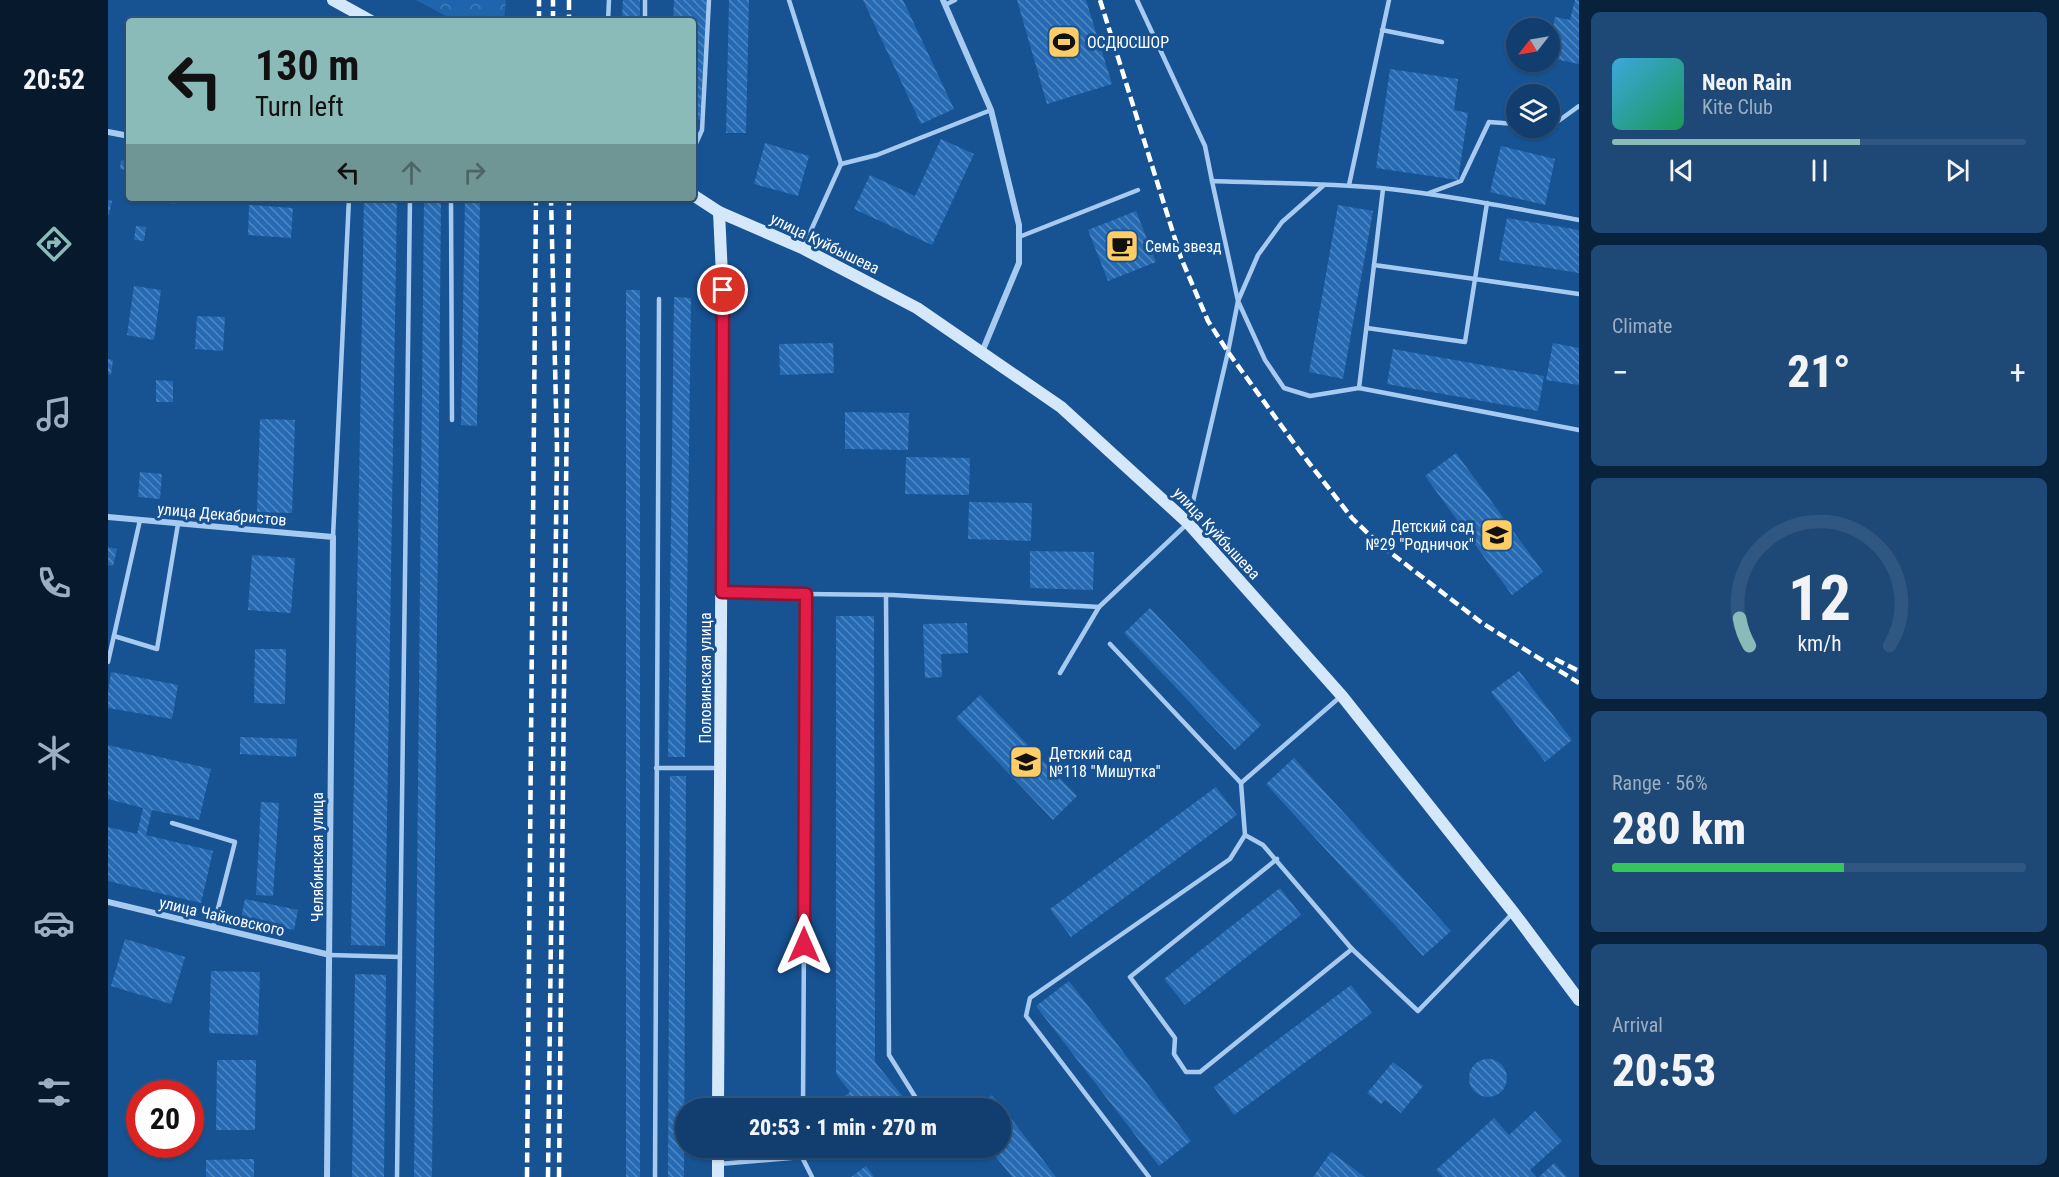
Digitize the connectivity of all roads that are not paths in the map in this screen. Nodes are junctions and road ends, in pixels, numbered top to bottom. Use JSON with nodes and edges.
{"nodes":[{"id":1,"x":333,"y":0,"type":"edge"},
{"id":2,"x":609,"y":0,"type":"edge"},
{"id":3,"x":645,"y":0,"type":"edge"},
{"id":4,"x":709,"y":0,"type":"edge"},
{"id":5,"x":789,"y":0,"type":"edge"},
{"id":6,"x":956,"y":0,"type":"edge"},
{"id":7,"x":1137,"y":0,"type":"edge"},
{"id":8,"x":1389,"y":0,"type":"edge"},
{"id":9,"x":944,"y":2,"type":"edge"},
{"id":10,"x":366,"y":18,"type":"edge"},
{"id":11,"x":608,"y":18,"type":"edge"},
{"id":12,"x":645,"y":18,"type":"edge"},
{"id":13,"x":1382,"y":30,"type":"junction"},
{"id":14,"x":1442,"y":42,"type":"dead end"},
{"id":15,"x":1579,"y":106,"type":"edge"},
{"id":16,"x":991,"y":111,"type":"junction"},
{"id":17,"x":1560,"y":120,"type":"edge"},
{"id":18,"x":1506,"y":124,"type":"edge"},
{"id":19,"x":108,"y":132,"type":"edge"},
{"id":20,"x":126,"y":135,"type":"edge"},
{"id":21,"x":696,"y":143,"type":"edge"},
{"id":22,"x":841,"y":164,"type":"junction"},
{"id":23,"x":1212,"y":181,"type":"junction"},
{"id":24,"x":1324,"y":184,"type":"junction"},
{"id":25,"x":1349,"y":185,"type":"junction"},
{"id":26,"x":1383,"y":189,"type":"junction"},
{"id":27,"x":1138,"y":190,"type":"dead end"},
{"id":28,"x":1427,"y":194,"type":"junction"},
{"id":29,"x":696,"y":197,"type":"edge"},
{"id":30,"x":350,"y":201,"type":"edge"},
{"id":31,"x":410,"y":201,"type":"edge"},
{"id":32,"x":451,"y":201,"type":"edge"},
{"id":33,"x":1487,"y":203,"type":"junction"},
{"id":34,"x":719,"y":212,"type":"junction"},
{"id":35,"x":1579,"y":220,"type":"edge"},
{"id":36,"x":1019,"y":237,"type":"junction"},
{"id":37,"x":802,"y":248,"type":"junction"},
{"id":38,"x":1374,"y":265,"type":"junction"},
{"id":39,"x":1475,"y":279,"type":"junction"},
{"id":40,"x":1579,"y":294,"type":"edge"},
{"id":41,"x":659,"y":300,"type":"dead end"},
{"id":42,"x":1238,"y":301,"type":"junction"},
{"id":43,"x":1367,"y":328,"type":"junction"},
{"id":44,"x":982,"y":352,"type":"junction"},
{"id":45,"x":1359,"y":388,"type":"junction"},
{"id":46,"x":452,"y":420,"type":"dead end"},
{"id":47,"x":1579,"y":430,"type":"edge"},
{"id":48,"x":108,"y":517,"type":"edge"},
{"id":49,"x":140,"y":520,"type":"junction"},
{"id":50,"x":1188,"y":523,"type":"junction"},
{"id":51,"x":178,"y":524,"type":"junction"},
{"id":52,"x":333,"y":537,"type":"junction"},
{"id":53,"x":722,"y":592,"type":"junction"},
{"id":54,"x":806,"y":594,"type":"junction"},
{"id":55,"x":886,"y":595,"type":"junction"},
{"id":56,"x":1100,"y":607,"type":"junction"},
{"id":57,"x":114,"y":636,"type":"junction"},
{"id":58,"x":1110,"y":644,"type":"dead end"},
{"id":59,"x":108,"y":662,"type":"edge"},
{"id":60,"x":1060,"y":673,"type":"dead end"},
{"id":61,"x":1342,"y":696,"type":"junction"},
{"id":62,"x":656,"y":768,"type":"junction"},
{"id":63,"x":721,"y":768,"type":"junction"},
{"id":64,"x":1241,"y":783,"type":"junction"},
{"id":65,"x":172,"y":823,"type":"dead end"},
{"id":66,"x":1245,"y":835,"type":"junction"},
{"id":67,"x":1277,"y":859,"type":"junction"},
{"id":68,"x":108,"y":902,"type":"edge"},
{"id":69,"x":1514,"y":913,"type":"junction"},
{"id":70,"x":213,"y":928,"type":"junction"},
{"id":71,"x":1352,"y":950,"type":"junction"},
{"id":72,"x":330,"y":956,"type":"junction"},
{"id":73,"x":400,"y":957,"type":"junction"},
{"id":74,"x":1579,"y":1000,"type":"edge"},
{"id":75,"x":718,"y":1098,"type":"edge"},
{"id":76,"x":803,"y":1098,"type":"edge"},
{"id":77,"x":916,"y":1098,"type":"edge"},
{"id":78,"x":796,"y":1158,"type":"edge"},
{"id":79,"x":802,"y":1158,"type":"edge"},
{"id":80,"x":718,"y":1171,"type":"edge"},
{"id":81,"x":327,"y":1177,"type":"edge"},
{"id":82,"x":397,"y":1177,"type":"edge"},
{"id":83,"x":655,"y":1177,"type":"edge"},
{"id":84,"x":812,"y":1177,"type":"edge"},
{"id":85,"x":1149,"y":1177,"type":"edge"}],
"edges":[{"from":1,"to":10,"type":"main road"},
{"from":2,"to":11,"type":"lane"},
{"from":3,"to":12,"type":"lane"},
{"from":4,"to":21,"type":"lane"},
{"from":5,"to":22,"type":"lane"},
{"from":6,"to":9,"type":"lane"},
{"from":7,"to":23,"type":"lane"},
{"from":8,"to":13,"type":"lane"},
{"from":9,"to":16,"type":"street"},
{"from":13,"to":14,"type":"lane"},
{"from":13,"to":25,"type":"lane"},
{"from":15,"to":17,"type":"lane"},
{"from":16,"to":22,"type":"lane"},
{"from":16,"to":36,"type":"street"},
{"from":18,"to":28,"type":"lane"},
{"from":19,"to":20,"type":"street"},
{"from":22,"to":37,"type":"lane"},
{"from":23,"to":24,"type":"lane"},
{"from":23,"to":42,"type":"lane"},
{"from":24,"to":25,"type":"lane"},
{"from":24,"to":42,"type":"lane"},
{"from":25,"to":26,"type":"lane"},
{"from":26,"to":28,"type":"lane"},
{"from":26,"to":38,"type":"lane"},
{"from":27,"to":36,"type":"lane"},
{"from":28,"to":33,"type":"lane"},
{"from":29,"to":34,"type":"main road","name":"улица Куйбышева"},
{"from":30,"to":52,"type":"lane"},
{"from":31,"to":73,"type":"lane"},
{"from":32,"to":46,"type":"lane"},
{"from":33,"to":35,"type":"lane"},
{"from":33,"to":39,"type":"lane"},
{"from":34,"to":37,"type":"main road","name":"улица Куйбышева"},
{"from":34,"to":53,"type":"main road","name":"Половинская улица"},
{"from":36,"to":44,"type":"street"},
{"from":37,"to":44,"type":"main road","name":"улица Куйбышева"},
{"from":38,"to":39,"type":"lane"},
{"from":38,"to":43,"type":"lane"},
{"from":39,"to":40,"type":"lane"},
{"from":39,"to":43,"type":"lane"},
{"from":41,"to":62,"type":"lane"},
{"from":42,"to":45,"type":"lane"},
{"from":42,"to":50,"type":"lane"},
{"from":43,"to":45,"type":"lane"},
{"from":44,"to":50,"type":"main road","name":"улица Куйбышева"},
{"from":45,"to":47,"type":"lane"},
{"from":48,"to":49,"type":"street","name":"улица Декабристов"},
{"from":49,"to":51,"type":"street","name":"улица Декабристов"},
{"from":49,"to":57,"type":"lane"},
{"from":50,"to":56,"type":"lane"},
{"from":50,"to":61,"type":"main road","name":"улица Куйбышева"},
{"from":51,"to":52,"type":"street","name":"улица Декабристов"},
{"from":51,"to":57,"type":"lane"},
{"from":52,"to":72,"type":"street","name":"Челябинская улица"},
{"from":53,"to":54,"type":"lane"},
{"from":53,"to":63,"type":"main road","name":"Половинская улица"},
{"from":54,"to":55,"type":"lane"},
{"from":54,"to":76,"type":"lane"},
{"from":55,"to":56,"type":"lane"},
{"from":55,"to":77,"type":"lane"},
{"from":56,"to":60,"type":"lane"},
{"from":57,"to":59,"type":"lane"},
{"from":58,"to":64,"type":"lane"},
{"from":61,"to":64,"type":"lane"},
{"from":61,"to":69,"type":"main road","name":"улица Куйбышева"},
{"from":62,"to":63,"type":"lane"},
{"from":62,"to":83,"type":"lane"},
{"from":63,"to":75,"type":"main road","name":"Половинская улица"},
{"from":64,"to":66,"type":"lane"},
{"from":65,"to":70,"type":"lane"},
{"from":66,"to":67,"type":"lane"},
{"from":66,"to":85,"type":"lane"},
{"from":67,"to":71,"type":"lane"},
{"from":67,"to":71,"type":"lane"},
{"from":68,"to":70,"type":"street","name":"улица Чайковского"},
{"from":69,"to":71,"type":"lane"},
{"from":69,"to":74,"type":"main road","name":"улица Куйбышева"},
{"from":70,"to":72,"type":"street","name":"улица Чайковского"},
{"from":72,"to":73,"type":"lane"},
{"from":72,"to":81,"type":"street","name":"Челябинская улица"},
{"from":73,"to":82,"type":"lane"},
{"from":78,"to":80,"type":"lane"},
{"from":79,"to":84,"type":"lane"}]}
